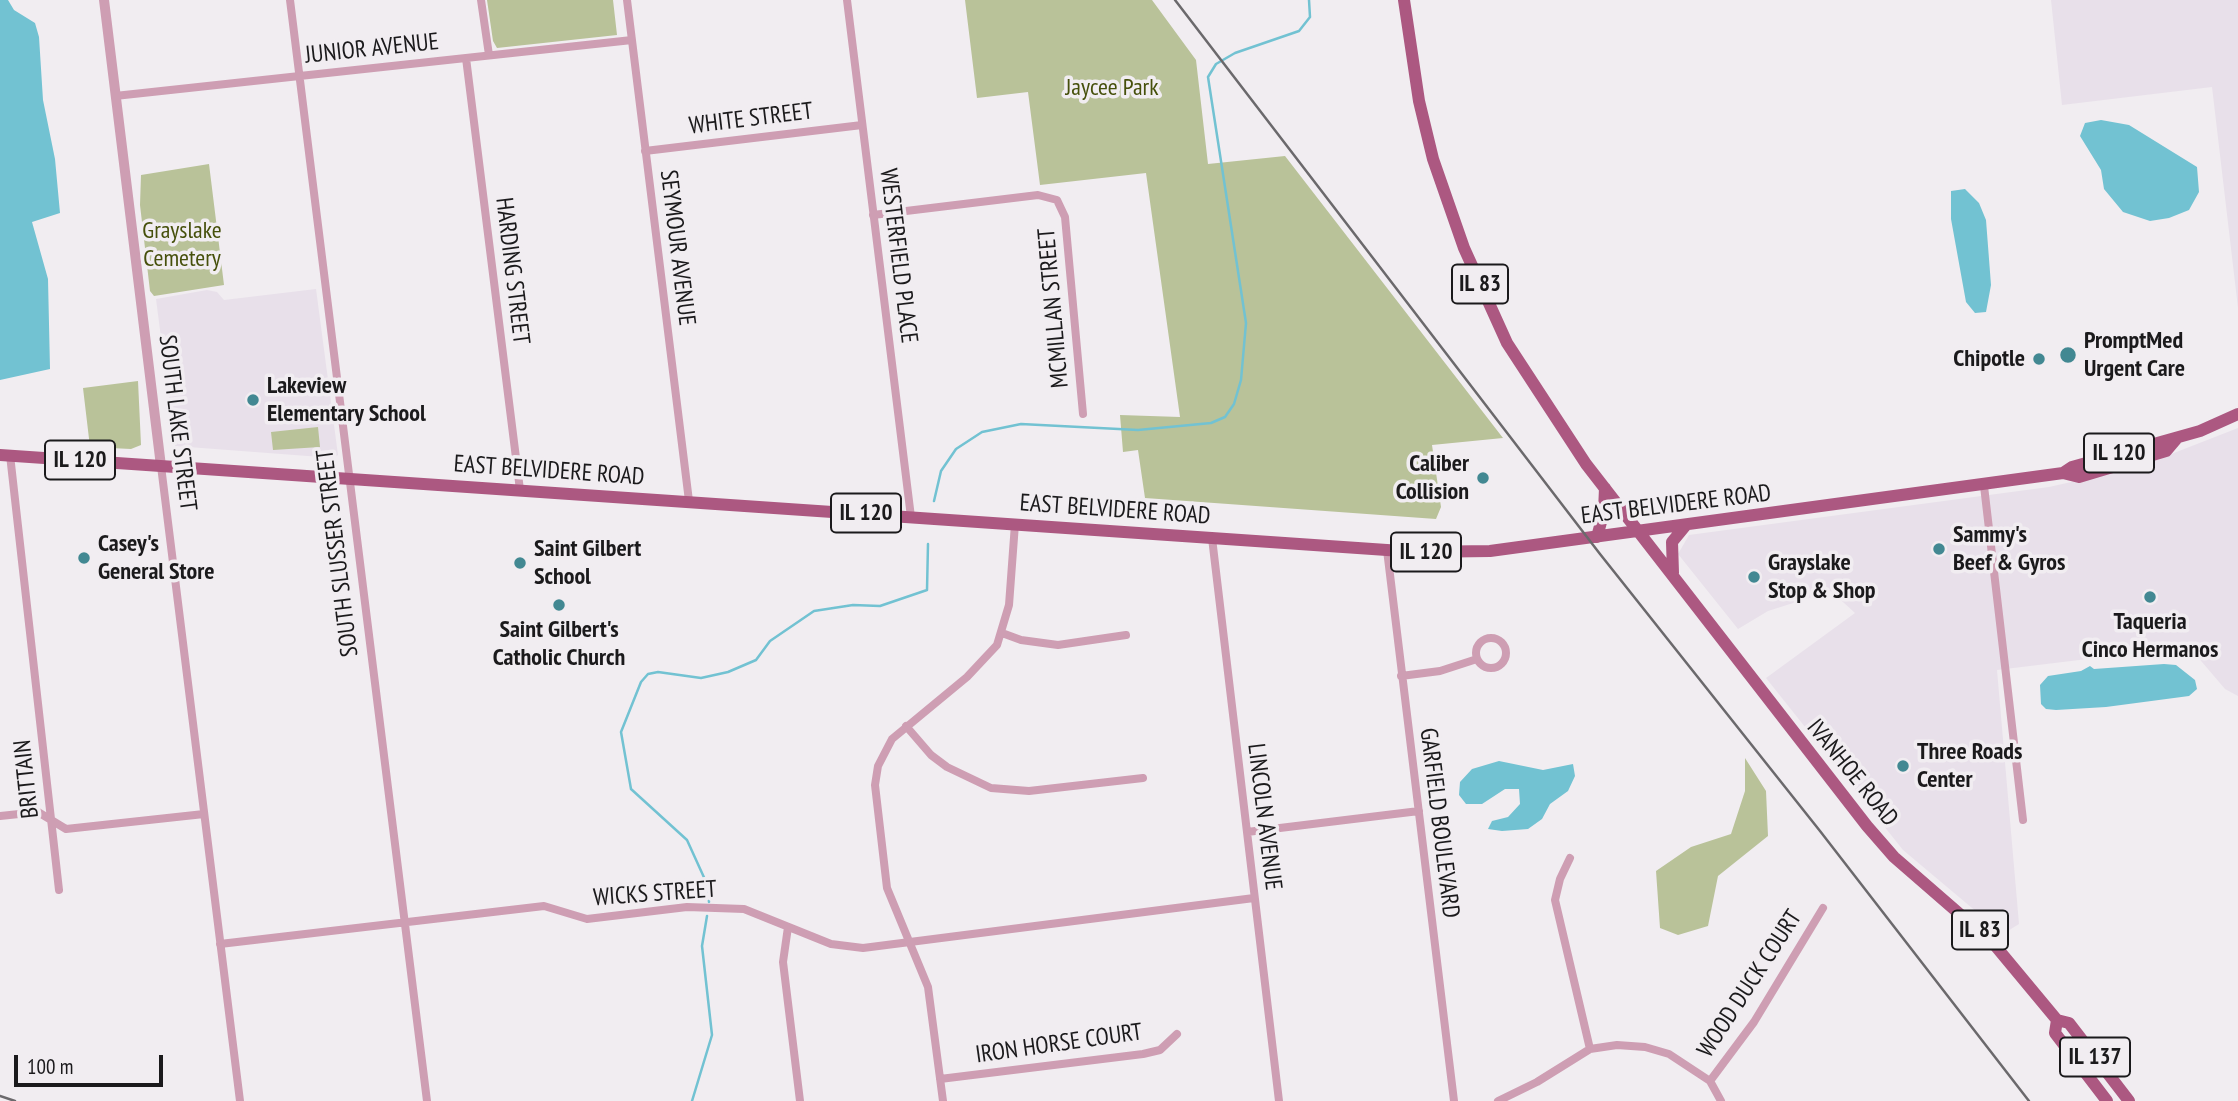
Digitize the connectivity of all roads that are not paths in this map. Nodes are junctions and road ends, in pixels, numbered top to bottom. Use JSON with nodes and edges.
{"nodes":[{"id":1,"x":104,"y":0,"type":"edge"},
{"id":2,"x":290,"y":0,"type":"edge"},
{"id":3,"x":481,"y":0,"type":"edge"},
{"id":4,"x":627,"y":0,"type":"edge"},
{"id":5,"x":847,"y":0,"type":"edge"},
{"id":6,"x":1404,"y":0,"type":"edge"},
{"id":7,"x":632,"y":40,"type":"junction"},
{"id":8,"x":489,"y":55,"type":"junction"},
{"id":9,"x":466,"y":58,"type":"junction"},
{"id":10,"x":299,"y":76,"type":"junction"},
{"id":11,"x":115,"y":96,"type":"junction"},
{"id":12,"x":862,"y":125,"type":"junction"},
{"id":13,"x":645,"y":150,"type":"junction"},
{"id":14,"x":873,"y":215,"type":"junction"},
{"id":15,"x":1083,"y":414,"type":"dead end"},
{"id":16,"x":2238,"y":414,"type":"edge"},
{"id":17,"x":5,"y":455,"type":"edge"},
{"id":18,"x":161,"y":466,"type":"junction"},
{"id":19,"x":349,"y":478,"type":"junction"},
{"id":20,"x":1984,"y":486,"type":"junction"},
{"id":21,"x":1605,"y":488,"type":"junction"},
{"id":22,"x":520,"y":490,"type":"junction"},
{"id":23,"x":689,"y":501,"type":"junction"},
{"id":24,"x":911,"y":517,"type":"junction"},
{"id":25,"x":1015,"y":524,"type":"junction"},
{"id":26,"x":1686,"y":525,"type":"junction"},
{"id":27,"x":1638,"y":531,"type":"junction"},
{"id":28,"x":1597,"y":537,"type":"junction"},
{"id":29,"x":1212,"y":538,"type":"junction"},
{"id":30,"x":1387,"y":550,"type":"junction"},
{"id":31,"x":1674,"y":577,"type":"junction"},
{"id":32,"x":1002,"y":633,"type":"junction"},
{"id":33,"x":1126,"y":635,"type":"dead end"},
{"id":34,"x":1477,"y":659,"type":"dead end"},
{"id":35,"x":1401,"y":676,"type":"junction"},
{"id":36,"x":906,"y":726,"type":"junction"},
{"id":37,"x":1143,"y":778,"type":"dead end"},
{"id":38,"x":1419,"y":811,"type":"junction"},
{"id":39,"x":204,"y":814,"type":"junction"},
{"id":40,"x":0,"y":816,"type":"edge"},
{"id":41,"x":51,"y":820,"type":"junction"},
{"id":42,"x":2023,"y":820,"type":"dead end"},
{"id":43,"x":1247,"y":832,"type":"junction"},
{"id":44,"x":1570,"y":858,"type":"dead end"},
{"id":45,"x":59,"y":890,"type":"dead end"},
{"id":46,"x":1254,"y":898,"type":"junction"},
{"id":47,"x":1823,"y":908,"type":"dead end"},
{"id":48,"x":404,"y":925,"type":"junction"},
{"id":49,"x":788,"y":927,"type":"junction"},
{"id":50,"x":911,"y":942,"type":"junction"},
{"id":51,"x":220,"y":944,"type":"junction"},
{"id":52,"x":2057,"y":1020,"type":"junction"},
{"id":53,"x":1177,"y":1034,"type":"dead end"},
{"id":54,"x":1590,"y":1049,"type":"junction"},
{"id":55,"x":940,"y":1079,"type":"junction"},
{"id":56,"x":1710,"y":1081,"type":"junction"},
{"id":57,"x":240,"y":1101,"type":"edge"},
{"id":58,"x":427,"y":1101,"type":"edge"},
{"id":59,"x":800,"y":1101,"type":"edge"},
{"id":60,"x":943,"y":1101,"type":"edge"},
{"id":61,"x":1279,"y":1101,"type":"edge"},
{"id":62,"x":1454,"y":1101,"type":"edge"},
{"id":63,"x":1497,"y":1101,"type":"edge"},
{"id":64,"x":1721,"y":1101,"type":"edge"},
{"id":65,"x":2107,"y":1101,"type":"edge"},
{"id":66,"x":2129,"y":1101,"type":"edge"}],
"edges":[{"from":1,"to":11,"type":"street","name":"SOUTH LAKE STREET"},
{"from":2,"to":10,"type":"street","name":"SOUTH SLUSSER STREET"},
{"from":3,"to":8,"type":"street"},
{"from":4,"to":7,"type":"street","name":"SEYMOUR AVENUE"},
{"from":5,"to":12,"type":"street","name":"WESTERFIELD PLACE"},
{"from":6,"to":21,"type":"main road","number":"IL 83"},
{"from":7,"to":8,"type":"street","name":"JUNIOR AVENUE"},
{"from":7,"to":13,"type":"street","name":"SEYMOUR AVENUE"},
{"from":8,"to":9,"type":"street","name":"JUNIOR AVENUE"},
{"from":9,"to":10,"type":"street","name":"JUNIOR AVENUE"},
{"from":9,"to":22,"type":"street","name":"HARDING STREET"},
{"from":10,"to":11,"type":"street","name":"JUNIOR AVENUE"},
{"from":10,"to":19,"type":"street","name":"SOUTH SLUSSER STREET"},
{"from":11,"to":18,"type":"street","name":"SOUTH LAKE STREET"},
{"from":12,"to":13,"type":"street","name":"WHITE STREET"},
{"from":12,"to":14,"type":"street","name":"WESTERFIELD PLACE"},
{"from":13,"to":23,"type":"street","name":"SEYMOUR AVENUE"},
{"from":14,"to":15,"type":"street","name":"MCMILLAN STREET"},
{"from":14,"to":24,"type":"street","name":"WESTERFIELD PLACE"},
{"from":16,"to":20,"type":"main road","name":"EAST BELVIDERE ROAD","number":"IL 120"},
{"from":17,"to":18,"type":"main road","number":"IL 120"},
{"from":17,"to":41,"type":"street","name":"BRITTAIN"},
{"from":18,"to":19,"type":"main road","name":"EAST BELVIDERE ROAD","number":"IL 120"},
{"from":18,"to":39,"type":"street","name":"SOUTH LAKE STREET"},
{"from":19,"to":22,"type":"main road","name":"EAST BELVIDERE ROAD","number":"IL 120"},
{"from":19,"to":48,"type":"street","name":"SOUTH SLUSSER STREET"},
{"from":20,"to":26,"type":"main road","name":"EAST BELVIDERE ROAD","number":"IL 120"},
{"from":20,"to":42,"type":"street"},
{"from":21,"to":27,"type":"main road","number":"IL 83"},
{"from":21,"to":28,"type":"main road"},
{"from":22,"to":23,"type":"main road","name":"EAST BELVIDERE ROAD","number":"IL 120"},
{"from":23,"to":24,"type":"main road","name":"EAST BELVIDERE ROAD","number":"IL 120"},
{"from":24,"to":25,"type":"main road","name":"EAST BELVIDERE ROAD","number":"IL 120"},
{"from":25,"to":29,"type":"main road","name":"EAST BELVIDERE ROAD","number":"IL 120"},
{"from":25,"to":32,"type":"street"},
{"from":26,"to":27,"type":"main road","name":"EAST BELVIDERE ROAD","number":"IL 120"},
{"from":26,"to":31,"type":"main road"},
{"from":27,"to":28,"type":"main road","name":"EAST BELVIDERE ROAD","number":"IL 120"},
{"from":27,"to":31,"type":"main road","name":"IVANHOE ROAD","number":"IL 83"},
{"from":28,"to":30,"type":"main road","name":"EAST BELVIDERE ROAD","number":"IL 120"},
{"from":29,"to":30,"type":"main road","name":"EAST BELVIDERE ROAD","number":"IL 120"},
{"from":29,"to":43,"type":"street","name":"LINCOLN AVENUE"},
{"from":30,"to":35,"type":"street","name":"GARFIELD BOULEVARD"},
{"from":31,"to":52,"type":"main road","name":"IVANHOE ROAD","number":"IL 83"},
{"from":32,"to":33,"type":"street"},
{"from":32,"to":36,"type":"street"},
{"from":34,"to":35,"type":"street"},
{"from":35,"to":38,"type":"street","name":"GARFIELD BOULEVARD"},
{"from":36,"to":37,"type":"street"},
{"from":36,"to":50,"type":"street"},
{"from":38,"to":43,"type":"street"},
{"from":38,"to":62,"type":"street","name":"GARFIELD BOULEVARD"},
{"from":39,"to":41,"type":"street"},
{"from":39,"to":51,"type":"street","name":"SOUTH LAKE STREET"},
{"from":40,"to":41,"type":"street"},
{"from":41,"to":45,"type":"street","name":"BRITTAIN"},
{"from":43,"to":46,"type":"street","name":"LINCOLN AVENUE"},
{"from":44,"to":54,"type":"street"},
{"from":46,"to":50,"type":"street","name":"WICKS STREET"},
{"from":46,"to":61,"type":"street","name":"LINCOLN AVENUE"},
{"from":47,"to":56,"type":"street","name":"WOOD DUCK COURT"},
{"from":48,"to":49,"type":"street","name":"WICKS STREET"},
{"from":48,"to":51,"type":"street","name":"WICKS STREET"},
{"from":48,"to":58,"type":"street","name":"SOUTH SLUSSER STREET"},
{"from":49,"to":50,"type":"street","name":"WICKS STREET"},
{"from":49,"to":59,"type":"street"},
{"from":50,"to":55,"type":"street"},
{"from":51,"to":57,"type":"street","name":"SOUTH LAKE STREET"},
{"from":52,"to":65,"type":"main road"},
{"from":52,"to":66,"type":"main road","number":"IL 137"},
{"from":53,"to":55,"type":"street","name":"IRON HORSE COURT"},
{"from":54,"to":56,"type":"street"},
{"from":54,"to":63,"type":"street"},
{"from":55,"to":60,"type":"street"},
{"from":56,"to":64,"type":"street"}]}
